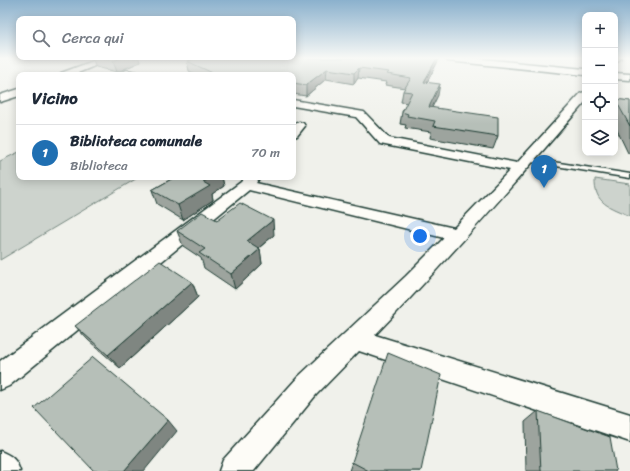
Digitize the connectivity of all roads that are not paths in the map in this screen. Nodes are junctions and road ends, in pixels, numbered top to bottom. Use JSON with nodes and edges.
{"nodes":[{"id":1,"x":16,"y":93,"type":"edge"},
{"id":2,"x":582,"y":98,"type":"edge"},
{"id":3,"x":0,"y":99,"type":"edge"},
{"id":4,"x":296,"y":103,"type":"edge"},
{"id":5,"x":524,"y":164,"type":"junction"},
{"id":6,"x":630,"y":176,"type":"edge"},
{"id":7,"x":249,"y":181,"type":"edge"},
{"id":8,"x":458,"y":235,"type":"junction"},
{"id":9,"x":355,"y":339,"type":"junction"},
{"id":10,"x":0,"y":377,"type":"edge"},
{"id":11,"x":630,"y":428,"type":"edge"},
{"id":12,"x":0,"y":466,"type":"edge"},
{"id":13,"x":5,"y":471,"type":"edge"},
{"id":14,"x":234,"y":471,"type":"edge"}],
"edges":[{"from":1,"to":3,"type":"street"},
{"from":2,"to":5,"type":"street"},
{"from":4,"to":5,"type":"street"},
{"from":5,"to":6,"type":"lane"},
{"from":5,"to":8,"type":"street"},
{"from":7,"to":8,"type":"street"},
{"from":7,"to":10,"type":"street"},
{"from":8,"to":9,"type":"street"},
{"from":9,"to":11,"type":"street"},
{"from":9,"to":14,"type":"street"},
{"from":12,"to":13,"type":"street"}]}
